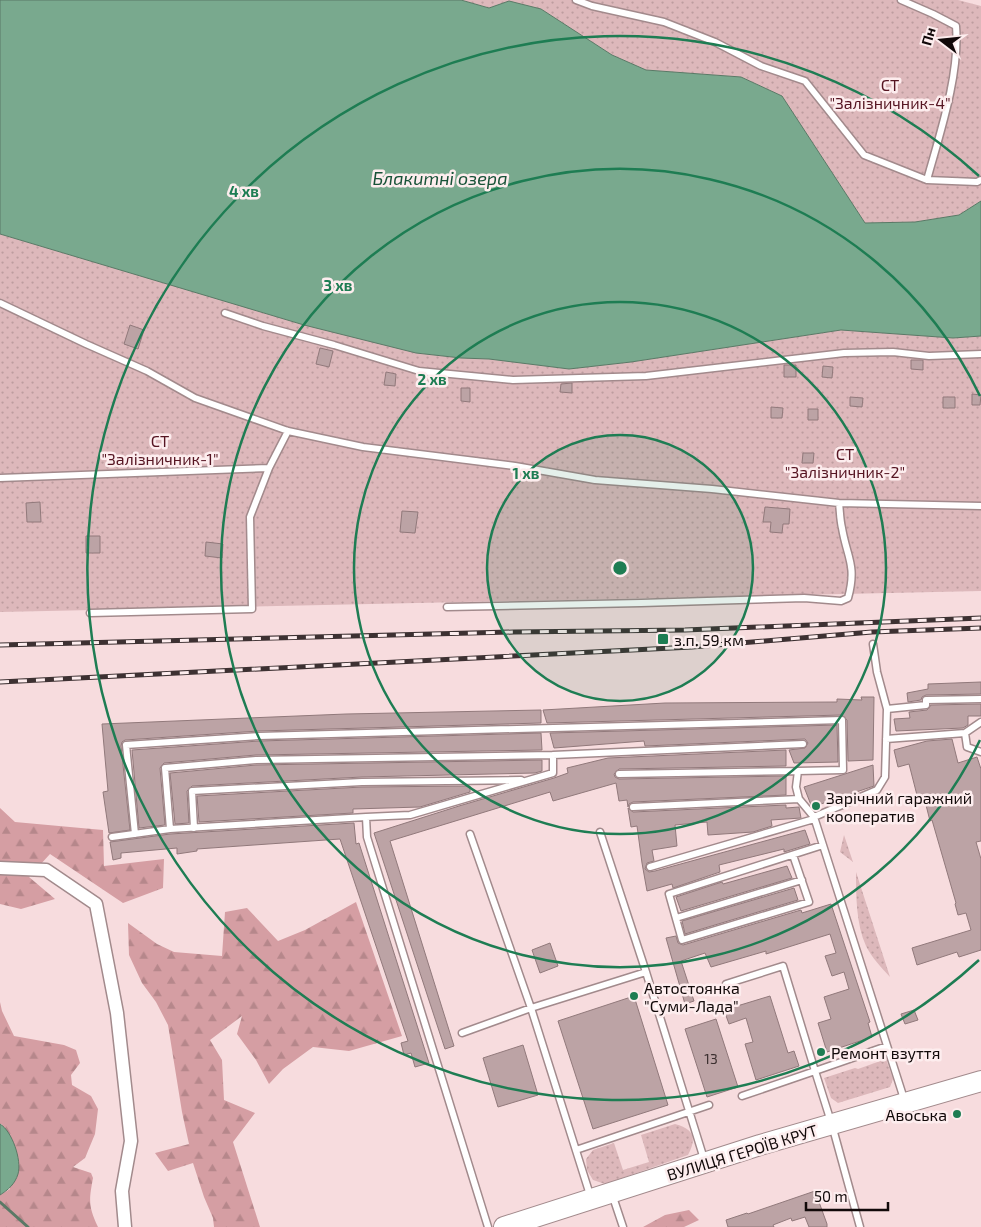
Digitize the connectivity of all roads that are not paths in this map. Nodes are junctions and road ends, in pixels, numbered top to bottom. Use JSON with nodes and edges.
{"nodes":[{"id":1,"x":576,"y":0,"type":"edge"},
{"id":2,"x":901,"y":0,"type":"edge"},
{"id":3,"x":926,"y":180,"type":"junction"},
{"id":4,"x":981,"y":180,"type":"edge"},
{"id":5,"x":0,"y":303,"type":"edge"},
{"id":6,"x":224,"y":313,"type":"dead end"},
{"id":7,"x":981,"y":354,"type":"edge"},
{"id":8,"x":288,"y":431,"type":"junction"},
{"id":9,"x":269,"y":468,"type":"junction"},
{"id":10,"x":0,"y":478,"type":"edge"},
{"id":11,"x":840,"y":504,"type":"junction"},
{"id":12,"x":981,"y":506,"type":"edge"},
{"id":13,"x":447,"y":607,"type":"dead end"},
{"id":14,"x":90,"y":613,"type":"dead end"},
{"id":15,"x":873,"y":644,"type":"dead end"},
{"id":16,"x":981,"y":699,"type":"edge"},
{"id":17,"x":887,"y":710,"type":"junction"},
{"id":18,"x":981,"y":722,"type":"edge"},
{"id":19,"x":965,"y":734,"type":"junction"},
{"id":20,"x":886,"y":739,"type":"junction"},
{"id":21,"x":803,"y":744,"type":"dead end"},
{"id":22,"x":981,"y":752,"type":"edge"},
{"id":23,"x":553,"y":755,"type":"junction"},
{"id":24,"x":798,"y":771,"type":"junction"},
{"id":25,"x":620,"y":774,"type":"dead end"},
{"id":26,"x":530,"y":780,"type":"junction"},
{"id":27,"x":799,"y":799,"type":"junction"},
{"id":28,"x":633,"y":808,"type":"dead end"},
{"id":29,"x":366,"y":817,"type":"junction"},
{"id":30,"x":814,"y":818,"type":"junction"},
{"id":31,"x":194,"y":828,"type":"junction"},
{"id":32,"x":170,"y":829,"type":"junction"},
{"id":33,"x":600,"y":832,"type":"dead end"},
{"id":34,"x":135,"y":834,"type":"junction"},
{"id":35,"x":470,"y":834,"type":"dead end"},
{"id":36,"x":112,"y":836,"type":"dead end"},
{"id":37,"x":823,"y":845,"type":"junction"},
{"id":38,"x":793,"y":855,"type":"junction"},
{"id":39,"x":650,"y":867,"type":"dead end"},
{"id":40,"x":0,"y":868,"type":"edge"},
{"id":41,"x":802,"y":880,"type":"junction"},
{"id":42,"x":676,"y":918,"type":"junction"},
{"id":43,"x":646,"y":972,"type":"junction"},
{"id":44,"x":726,"y":984,"type":"dead end"},
{"id":45,"x":531,"y":1008,"type":"junction"},
{"id":46,"x":462,"y":1033,"type":"dead end"},
{"id":47,"x":887,"y":1046,"type":"junction"},
{"id":48,"x":815,"y":1071,"type":"junction"},
{"id":49,"x":981,"y":1081,"type":"edge"},
{"id":50,"x":742,"y":1096,"type":"dead end"},
{"id":51,"x":905,"y":1103,"type":"junction"},
{"id":52,"x":709,"y":1105,"type":"dead end"},
{"id":53,"x":689,"y":1112,"type":"junction"},
{"id":54,"x":832,"y":1125,"type":"junction"},
{"id":55,"x":576,"y":1150,"type":"junction"},
{"id":56,"x":705,"y":1163,"type":"junction"},
{"id":57,"x":612,"y":1192,"type":"junction"},
{"id":58,"x":591,"y":1199,"type":"junction"},
{"id":59,"x":125,"y":1227,"type":"edge"},
{"id":60,"x":488,"y":1227,"type":"edge"},
{"id":61,"x":504,"y":1227,"type":"edge"},
{"id":62,"x":623,"y":1227,"type":"edge"},
{"id":63,"x":860,"y":1227,"type":"edge"}],
"edges":[{"from":1,"to":3,"type":"lane"},
{"from":2,"to":3,"type":"lane"},
{"from":3,"to":4,"type":"lane"},
{"from":5,"to":8,"type":"lane"},
{"from":6,"to":7,"type":"lane"},
{"from":8,"to":9,"type":"lane"},
{"from":8,"to":11,"type":"lane"},
{"from":9,"to":10,"type":"lane"},
{"from":9,"to":14,"type":"lane"},
{"from":11,"to":12,"type":"lane"},
{"from":11,"to":13,"type":"lane"},
{"from":15,"to":17,"type":"lane"},
{"from":16,"to":17,"type":"lane"},
{"from":17,"to":20,"type":"lane"},
{"from":18,"to":19,"type":"lane"},
{"from":19,"to":20,"type":"lane"},
{"from":19,"to":22,"type":"lane"},
{"from":20,"to":30,"type":"lane"},
{"from":21,"to":23,"type":"lane"},
{"from":23,"to":26,"type":"lane"},
{"from":23,"to":32,"type":"lane"},
{"from":24,"to":25,"type":"lane"},
{"from":24,"to":27,"type":"lane"},
{"from":24,"to":34,"type":"lane"},
{"from":26,"to":29,"type":"lane"},
{"from":26,"to":31,"type":"lane"},
{"from":27,"to":28,"type":"lane"},
{"from":27,"to":30,"type":"lane"},
{"from":29,"to":31,"type":"lane"},
{"from":29,"to":60,"type":"lane"},
{"from":30,"to":37,"type":"lane"},
{"from":30,"to":39,"type":"lane"},
{"from":31,"to":32,"type":"lane"},
{"from":32,"to":34,"type":"lane"},
{"from":33,"to":43,"type":"lane"},
{"from":34,"to":36,"type":"lane"},
{"from":35,"to":45,"type":"lane"},
{"from":37,"to":38,"type":"lane"},
{"from":37,"to":47,"type":"lane"},
{"from":38,"to":41,"type":"lane"},
{"from":38,"to":42,"type":"lane"},
{"from":40,"to":59,"type":"street"},
{"from":41,"to":42,"type":"lane"},
{"from":41,"to":42,"type":"lane"},
{"from":43,"to":45,"type":"lane"},
{"from":43,"to":53,"type":"lane"},
{"from":44,"to":48,"type":"lane"},
{"from":45,"to":46,"type":"lane"},
{"from":45,"to":55,"type":"lane"},
{"from":47,"to":48,"type":"lane"},
{"from":47,"to":51,"type":"lane"},
{"from":48,"to":50,"type":"lane"},
{"from":48,"to":54,"type":"lane"},
{"from":49,"to":51,"type":"main road","name":"ВУЛИЦЯ ГЕРОЇВ КРУТ"},
{"from":51,"to":54,"type":"main road","name":"ВУЛИЦЯ ГЕРОЇВ КРУТ"},
{"from":52,"to":53,"type":"lane"},
{"from":53,"to":55,"type":"lane"},
{"from":53,"to":56,"type":"lane"},
{"from":54,"to":56,"type":"main road","name":"ВУЛИЦЯ ГЕРОЇВ КРУТ"},
{"from":54,"to":63,"type":"lane"},
{"from":55,"to":58,"type":"lane"},
{"from":56,"to":57,"type":"main road","name":"ВУЛИЦЯ ГЕРОЇВ КРУТ"},
{"from":57,"to":58,"type":"main road","name":"ВУЛИЦЯ ГЕРОЇВ КРУТ"},
{"from":57,"to":62,"type":"lane"},
{"from":58,"to":61,"type":"main road","name":"ВУЛИЦЯ ГЕРОЇВ КРУТ"}]}
